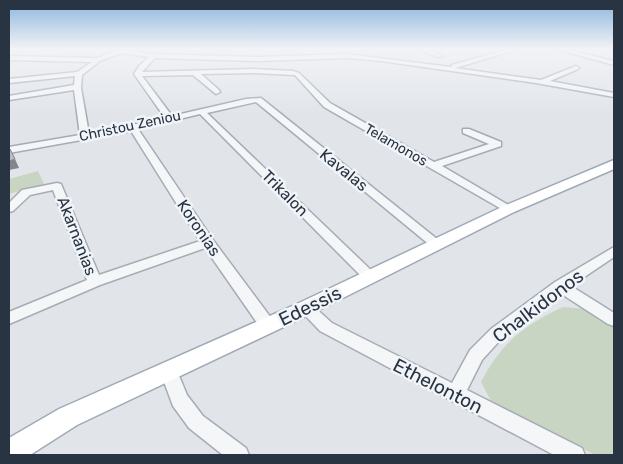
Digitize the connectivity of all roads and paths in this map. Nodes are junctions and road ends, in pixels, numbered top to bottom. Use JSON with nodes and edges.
{"nodes":[{"id":1,"x":84,"y":71,"type":"edge"},
{"id":2,"x":139,"y":71,"type":"edge"},
{"id":3,"x":467,"y":71,"type":"edge"},
{"id":4,"x":570,"y":71,"type":"edge"},
{"id":5,"x":195,"y":73,"type":"junction"},
{"id":6,"x":79,"y":74,"type":"junction"},
{"id":7,"x":137,"y":74,"type":"junction"},
{"id":8,"x":9,"y":81,"type":"edge"},
{"id":9,"x":542,"y":82,"type":"junction"},
{"id":10,"x":77,"y":87,"type":"junction"},
{"id":11,"x":216,"y":92,"type":"dead end"},
{"id":12,"x":614,"y":95,"type":"edge"},
{"id":13,"x":9,"y":98,"type":"edge"},
{"id":14,"x":252,"y":100,"type":"joint"},
{"id":15,"x":201,"y":110,"type":"junction"},
{"id":16,"x":169,"y":118,"type":"junction"},
{"id":17,"x":132,"y":128,"type":"junction"},
{"id":18,"x":466,"y":131,"type":"dead end"},
{"id":19,"x":84,"y":136,"type":"junction"},
{"id":20,"x":9,"y":150,"type":"edge"},
{"id":21,"x":433,"y":166,"type":"junction"},
{"id":22,"x":611,"y":168,"type":"edge"},
{"id":23,"x":9,"y":209,"type":"edge"},
{"id":24,"x":509,"y":209,"type":"junction"},
{"id":25,"x":208,"y":243,"type":"junction"},
{"id":26,"x":436,"y":243,"type":"junction"},
{"id":27,"x":614,"y":251,"type":"edge"},
{"id":28,"x":370,"y":276,"type":"junction"},
{"id":29,"x":95,"y":282,"type":"junction"},
{"id":30,"x":560,"y":286,"type":"junction"},
{"id":31,"x":306,"y":308,"type":"junction"},
{"id":32,"x":9,"y":318,"type":"edge"},
{"id":33,"x":614,"y":320,"type":"edge"},
{"id":34,"x":268,"y":326,"type":"junction"},
{"id":35,"x":169,"y":371,"type":"junction"},
{"id":36,"x":455,"y":395,"type":"junction"},
{"id":37,"x":9,"y":453,"type":"edge"},
{"id":38,"x":239,"y":455,"type":"edge"},
{"id":39,"x":575,"y":455,"type":"edge"}],
"edges":[{"from":1,"to":6,"type":"street"},
{"from":2,"to":7,"type":"street"},
{"from":3,"to":9,"type":"street"},
{"from":4,"to":9,"type":"street"},
{"from":5,"to":7,"type":"street"},
{"from":5,"to":11,"type":"street"},
{"from":5,"to":21,"type":"street","name":"Telamonos"},
{"from":6,"to":8,"type":"street"},
{"from":6,"to":10,"type":"street"},
{"from":7,"to":16,"type":"street"},
{"from":9,"to":12,"type":"street"},
{"from":10,"to":13,"type":"street"},
{"from":10,"to":19,"type":"street"},
{"from":14,"to":15,"type":"street","name":"Christou Zeniou"},
{"from":14,"to":26,"type":"street","name":"Kavalas"},
{"from":15,"to":16,"type":"street","name":"Christou Zeniou"},
{"from":15,"to":28,"type":"street","name":"Trikalon"},
{"from":16,"to":17,"type":"street","name":"Christou Zeniou"},
{"from":17,"to":19,"type":"street","name":"Christou Zeniou"},
{"from":17,"to":25,"type":"street","name":"Koronias"},
{"from":18,"to":21,"type":"street"},
{"from":19,"to":20,"type":"street","name":"Christou Zeniou"},
{"from":21,"to":24,"type":"street","name":"Telamonos"},
{"from":22,"to":24,"type":"main road","name":"Edessis"},
{"from":23,"to":29,"type":"street","name":"Akarnanias"},
{"from":24,"to":26,"type":"main road","name":"Edessis"},
{"from":25,"to":29,"type":"street","name":"Akarnanias"},
{"from":25,"to":34,"type":"street","name":"Koronias"},
{"from":26,"to":28,"type":"main road","name":"Edessis"},
{"from":27,"to":30,"type":"street","name":"Chalkidonos"},
{"from":28,"to":31,"type":"main road","name":"Edessis"},
{"from":29,"to":32,"type":"street","name":"Akarnanias"},
{"from":30,"to":33,"type":"street"},
{"from":30,"to":36,"type":"street","name":"Chalkidonos"},
{"from":31,"to":34,"type":"main road","name":"Edessis"},
{"from":31,"to":36,"type":"street","name":"Ethelonton"},
{"from":34,"to":35,"type":"main road","name":"Edessis"},
{"from":35,"to":37,"type":"main road","name":"Edessis"},
{"from":35,"to":38,"type":"street"},
{"from":36,"to":39,"type":"street","name":"Ethelonton"}]}
